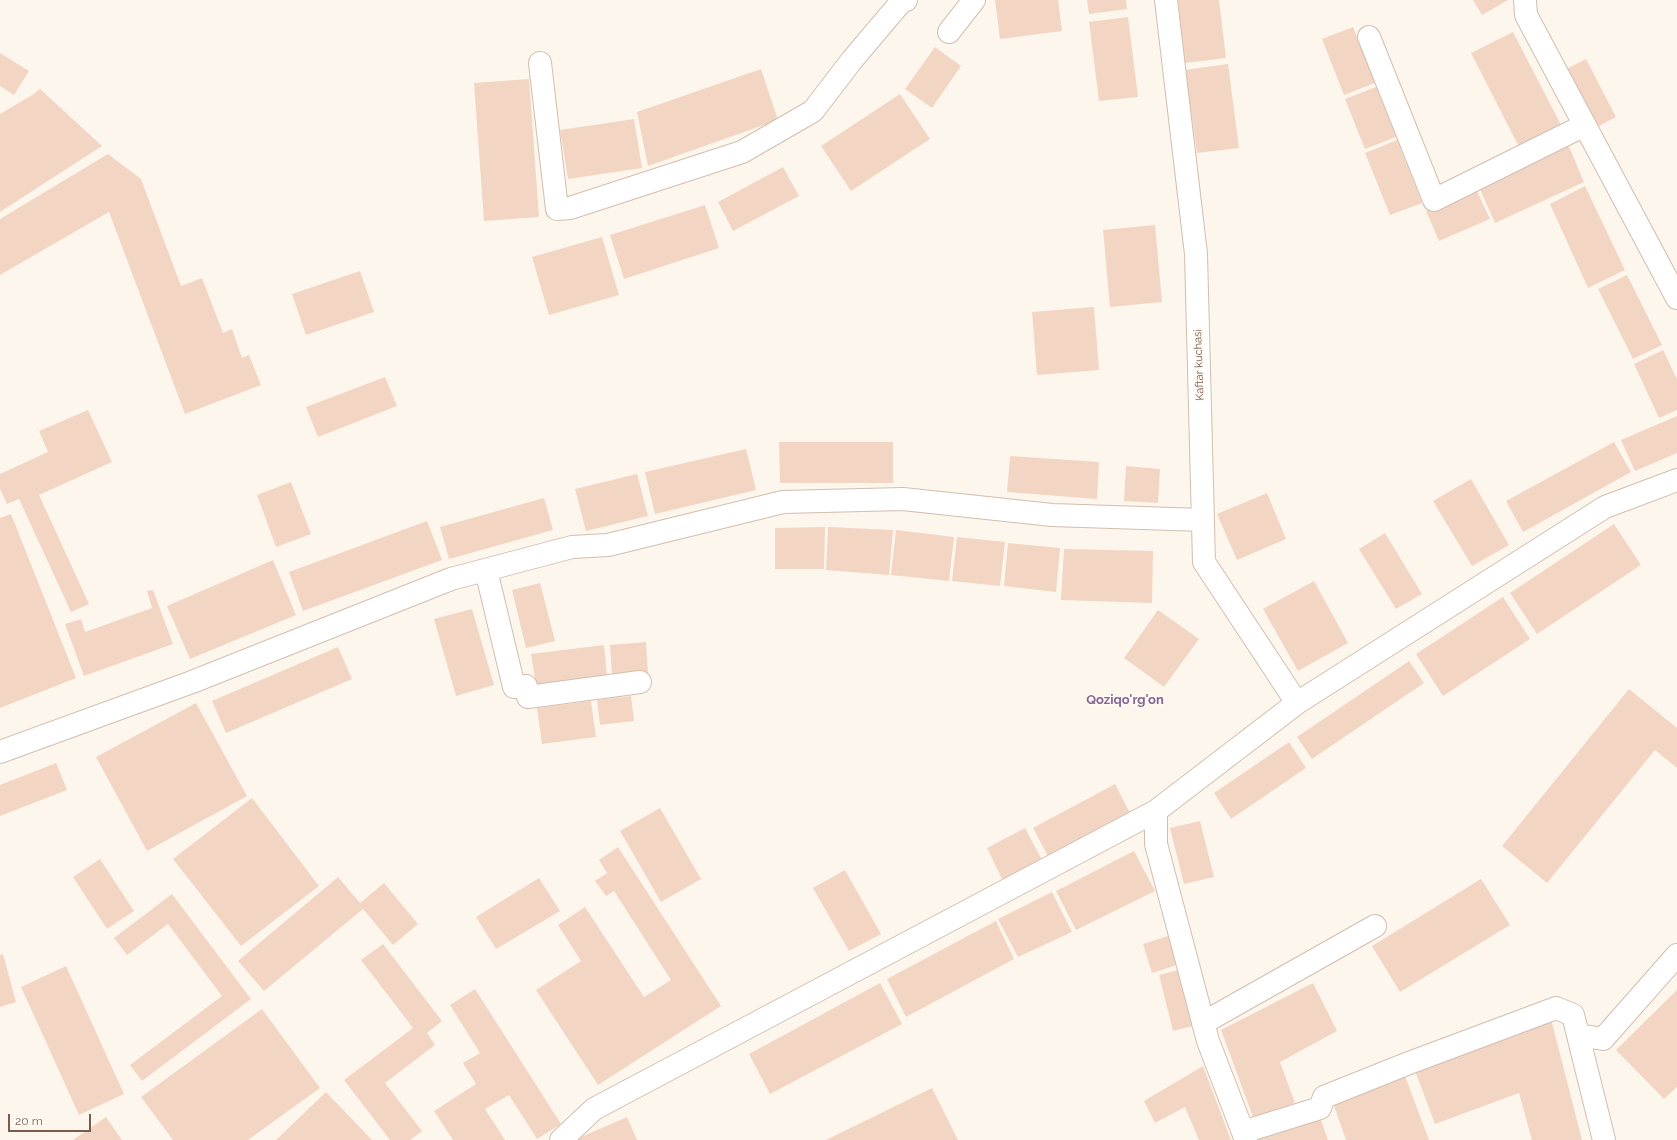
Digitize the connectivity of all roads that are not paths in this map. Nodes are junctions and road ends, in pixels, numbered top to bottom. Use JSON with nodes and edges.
{"nodes":[{"id":1,"x":906,"y":0,"type":"edge"},
{"id":2,"x":974,"y":0,"type":"edge"},
{"id":3,"x":1166,"y":0,"type":"edge"},
{"id":4,"x":1525,"y":0,"type":"edge"},
{"id":5,"x":949,"y":32,"type":"dead end"},
{"id":6,"x":1369,"y":37,"type":"dead end"},
{"id":7,"x":540,"y":63,"type":"dead end"},
{"id":8,"x":1585,"y":125,"type":"junction"},
{"id":9,"x":1677,"y":298,"type":"edge"},
{"id":10,"x":1677,"y":480,"type":"edge"},
{"id":11,"x":1203,"y":520,"type":"junction"},
{"id":12,"x":486,"y":570,"type":"junction"},
{"id":13,"x":640,"y":682,"type":"dead end"},
{"id":14,"x":1297,"y":703,"type":"junction"},
{"id":15,"x":0,"y":752,"type":"edge"},
{"id":16,"x":1156,"y":811,"type":"junction"},
{"id":17,"x":1375,"y":926,"type":"dead end"},
{"id":18,"x":1677,"y":955,"type":"edge"},
{"id":19,"x":1204,"y":1023,"type":"junction"},
{"id":20,"x":1578,"y":1035,"type":"junction"},
{"id":21,"x":1245,"y":1136,"type":"edge"},
{"id":22,"x":561,"y":1140,"type":"edge"},
{"id":23,"x":1604,"y":1140,"type":"edge"}],
"edges":[{"from":1,"to":7,"type":"street"},
{"from":2,"to":5,"type":"street"},
{"from":3,"to":11,"type":"street","name":"Kaftar kuchasi"},
{"from":4,"to":8,"type":"street"},
{"from":6,"to":8,"type":"street"},
{"from":8,"to":9,"type":"street"},
{"from":10,"to":14,"type":"street"},
{"from":11,"to":12,"type":"street"},
{"from":11,"to":14,"type":"street","name":"Kaftar kuchasi"},
{"from":12,"to":13,"type":"street"},
{"from":12,"to":15,"type":"street"},
{"from":14,"to":16,"type":"street"},
{"from":16,"to":19,"type":"street"},
{"from":16,"to":22,"type":"street"},
{"from":17,"to":19,"type":"street"},
{"from":18,"to":20,"type":"street"},
{"from":19,"to":21,"type":"street"},
{"from":20,"to":21,"type":"street"},
{"from":20,"to":23,"type":"street"}]}
